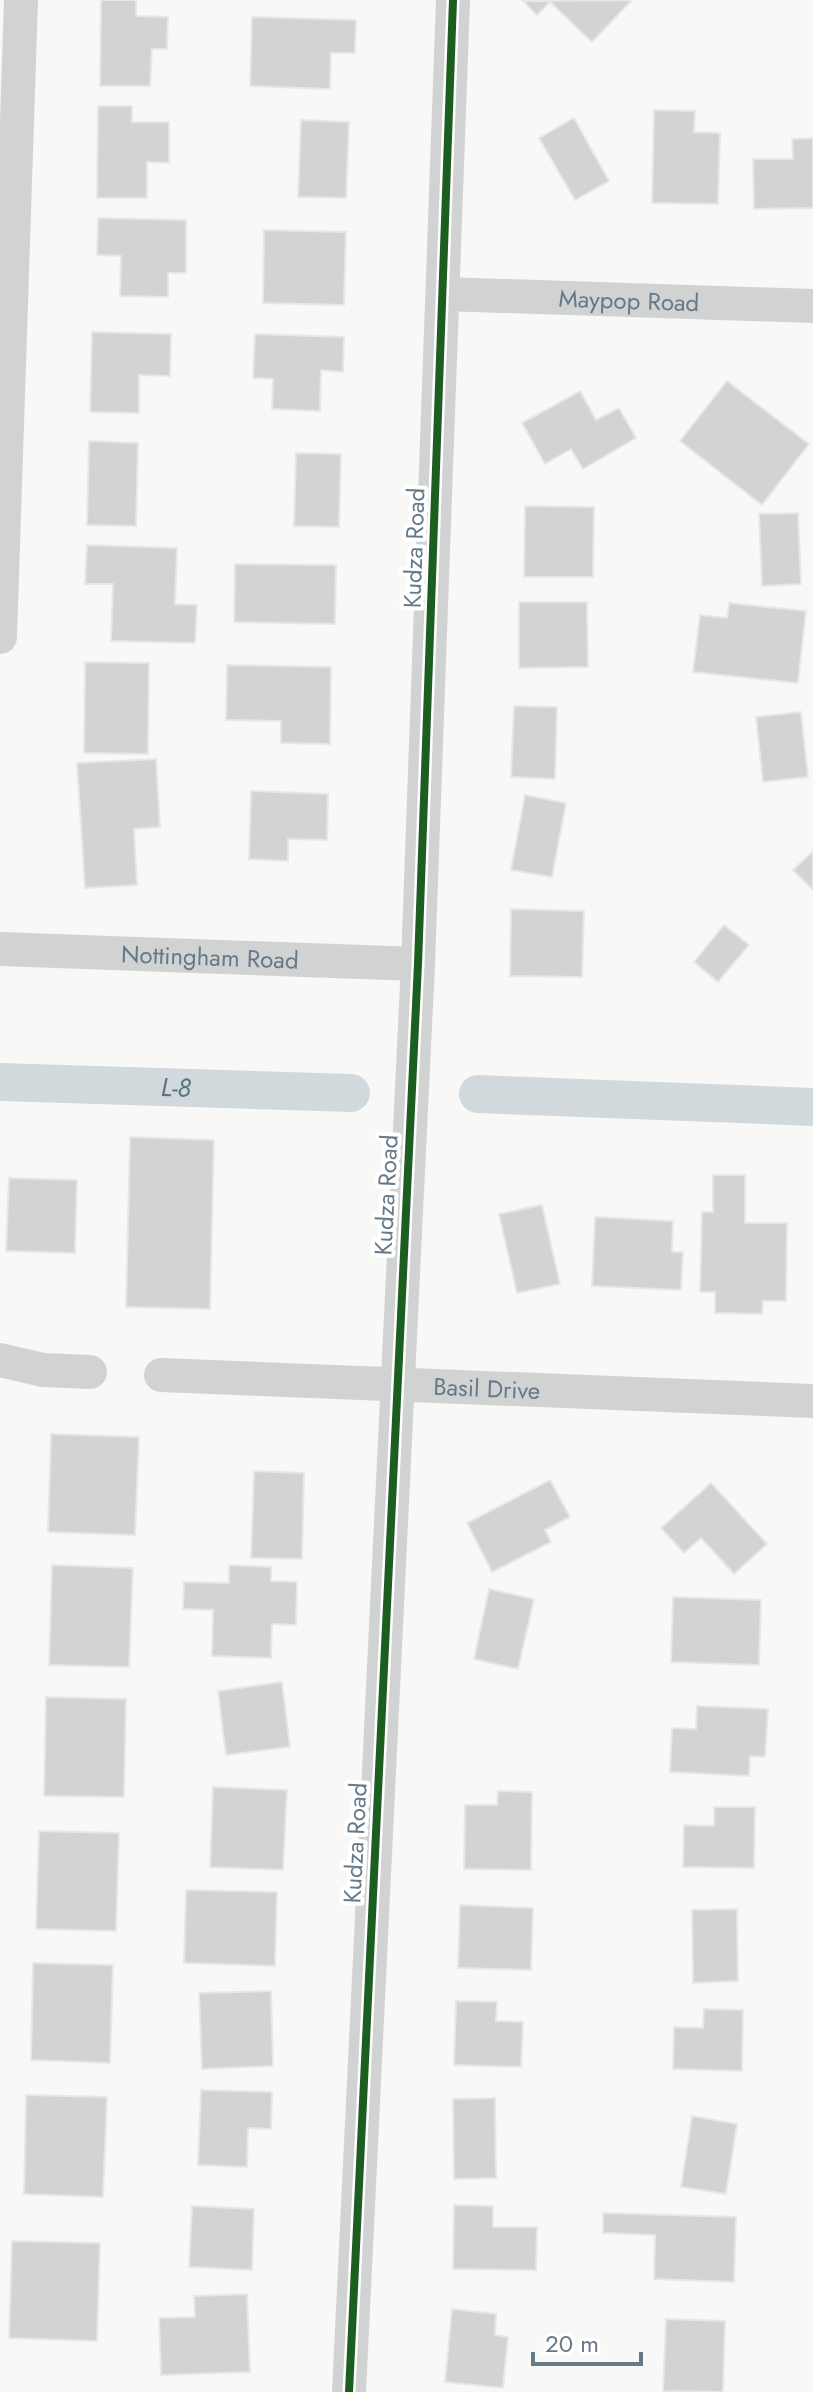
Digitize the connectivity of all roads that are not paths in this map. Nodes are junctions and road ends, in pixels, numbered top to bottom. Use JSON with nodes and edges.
{"nodes":[{"id":1,"x":21,"y":0,"type":"edge"},
{"id":2,"x":453,"y":0,"type":"edge"},
{"id":3,"x":443,"y":294,"type":"junction"},
{"id":4,"x":813,"y":306,"type":"edge"},
{"id":5,"x":0,"y":637,"type":"edge"},
{"id":6,"x":0,"y":949,"type":"edge"},
{"id":7,"x":418,"y":964,"type":"junction"},
{"id":8,"x":0,"y":1360,"type":"edge"},
{"id":9,"x":90,"y":1372,"type":"dead end"},
{"id":10,"x":161,"y":1375,"type":"dead end"},
{"id":11,"x":396,"y":1386,"type":"junction"},
{"id":12,"x":813,"y":1401,"type":"edge"},
{"id":13,"x":349,"y":2392,"type":"edge"}],
"edges":[{"from":1,"to":5,"type":"street"},
{"from":2,"to":3,"type":"street","name":"Kudza Road"},
{"from":3,"to":4,"type":"street","name":"Maypop Road"},
{"from":3,"to":7,"type":"street","name":"Kudza Road"},
{"from":6,"to":7,"type":"street","name":"Nottingham Road"},
{"from":7,"to":11,"type":"street","name":"Kudza Road"},
{"from":8,"to":9,"type":"street"},
{"from":10,"to":11,"type":"street","name":"Basil Drive"},
{"from":11,"to":12,"type":"street","name":"Basil Drive"},
{"from":11,"to":13,"type":"street","name":"Kudza Road"}]}
